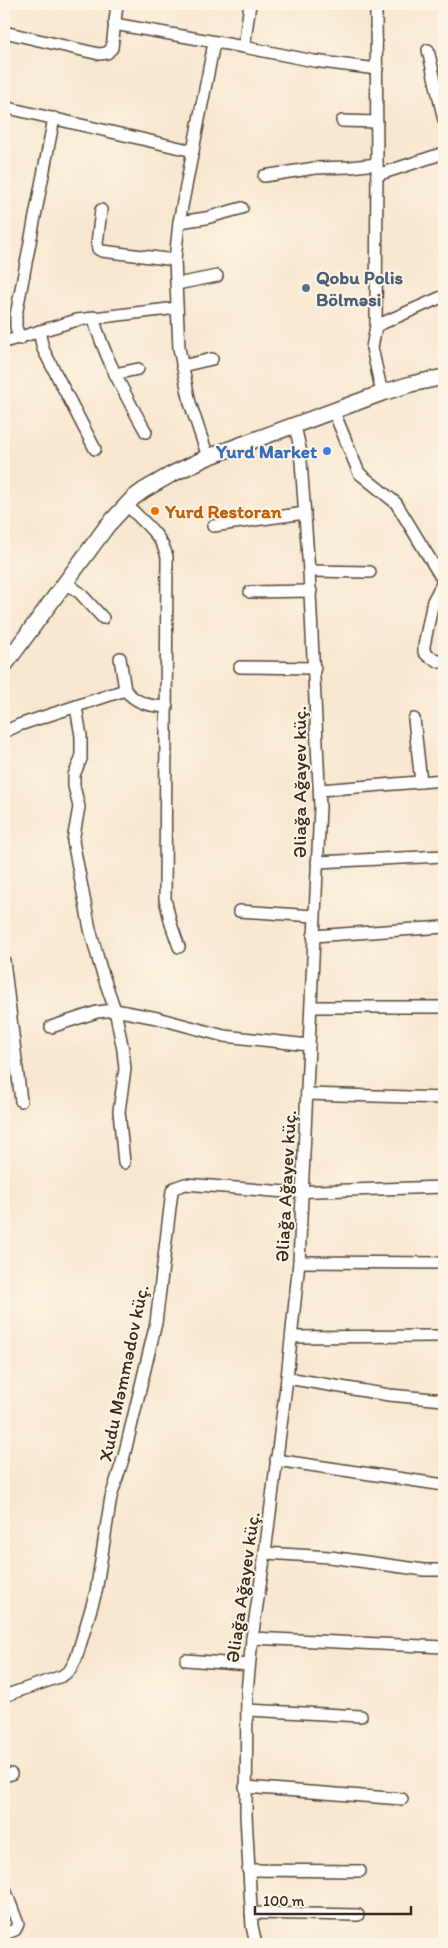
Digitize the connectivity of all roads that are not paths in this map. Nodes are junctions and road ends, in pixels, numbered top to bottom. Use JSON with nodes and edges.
{"nodes":[{"id":1,"x":117,"y":4,"type":"edge"},
{"id":2,"x":250,"y":4,"type":"edge"},
{"id":3,"x":376,"y":4,"type":"edge"},
{"id":4,"x":114,"y":24,"type":"junction"},
{"id":5,"x":4,"y":32,"type":"edge"},
{"id":6,"x":214,"y":42,"type":"junction"},
{"id":7,"x":244,"y":47,"type":"junction"},
{"id":8,"x":428,"y":50,"type":"dead end"},
{"id":9,"x":377,"y":69,"type":"junction"},
{"id":10,"x":4,"y":107,"type":"edge"},
{"id":11,"x":54,"y":118,"type":"junction"},
{"id":12,"x":444,"y":120,"type":"edge"},
{"id":13,"x":342,"y":121,"type":"dead end"},
{"id":14,"x":377,"y":122,"type":"junction"},
{"id":15,"x":193,"y":151,"type":"junction"},
{"id":16,"x":444,"y":153,"type":"edge"},
{"id":17,"x":377,"y":170,"type":"junction"},
{"id":18,"x":264,"y":176,"type":"dead end"},
{"id":19,"x":242,"y":208,"type":"dead end"},
{"id":20,"x":102,"y":210,"type":"dead end"},
{"id":21,"x":179,"y":222,"type":"junction"},
{"id":22,"x":176,"y":260,"type":"junction"},
{"id":23,"x":218,"y":276,"type":"dead end"},
{"id":24,"x":177,"y":284,"type":"junction"},
{"id":25,"x":444,"y":296,"type":"edge"},
{"id":26,"x":177,"y":308,"type":"junction"},
{"id":27,"x":93,"y":317,"type":"junction"},
{"id":28,"x":376,"y":326,"type":"junction"},
{"id":29,"x":39,"y":331,"type":"junction"},
{"id":30,"x":20,"y":339,"type":"junction"},
{"id":31,"x":4,"y":342,"type":"edge"},
{"id":32,"x":212,"y":359,"type":"dead end"},
{"id":33,"x":182,"y":366,"type":"junction"},
{"id":34,"x":138,"y":369,"type":"dead end"},
{"id":35,"x":115,"y":374,"type":"junction"},
{"id":36,"x":444,"y":377,"type":"edge"},
{"id":37,"x":382,"y":393,"type":"junction"},
{"id":38,"x":334,"y":412,"type":"junction"},
{"id":39,"x":295,"y":426,"type":"junction"},
{"id":40,"x":146,"y":432,"type":"dead end"},
{"id":41,"x":95,"y":449,"type":"dead end"},
{"id":42,"x":208,"y":457,"type":"junction"},
{"id":43,"x":126,"y":505,"type":"junction"},
{"id":44,"x":305,"y":512,"type":"junction"},
{"id":45,"x":213,"y":526,"type":"dead end"},
{"id":46,"x":310,"y":571,"type":"junction"},
{"id":47,"x":370,"y":572,"type":"dead end"},
{"id":48,"x":65,"y":582,"type":"junction"},
{"id":49,"x":444,"y":582,"type":"edge"},
{"id":50,"x":311,"y":591,"type":"junction"},
{"id":51,"x":250,"y":592,"type":"dead end"},
{"id":52,"x":103,"y":618,"type":"dead end"},
{"id":53,"x":120,"y":658,"type":"dead end"},
{"id":54,"x":440,"y":662,"type":"dead end"},
{"id":55,"x":4,"y":666,"type":"edge"},
{"id":56,"x":240,"y":667,"type":"dead end"},
{"id":57,"x":315,"y":668,"type":"junction"},
{"id":58,"x":125,"y":690,"type":"junction"},
{"id":59,"x":76,"y":707,"type":"junction"},
{"id":60,"x":167,"y":707,"type":"junction"},
{"id":61,"x":414,"y":719,"type":"dead end"},
{"id":62,"x":4,"y":732,"type":"edge"},
{"id":63,"x":444,"y":780,"type":"edge"},
{"id":64,"x":422,"y":782,"type":"junction"},
{"id":65,"x":320,"y":790,"type":"junction"},
{"id":66,"x":444,"y":856,"type":"edge"},
{"id":67,"x":317,"y":862,"type":"junction"},
{"id":68,"x":239,"y":911,"type":"dead end"},
{"id":69,"x":314,"y":916,"type":"junction"},
{"id":70,"x":444,"y":927,"type":"edge"},
{"id":71,"x":313,"y":936,"type":"junction"},
{"id":72,"x":179,"y":947,"type":"dead end"},
{"id":73,"x":4,"y":961,"type":"edge"},
{"id":74,"x":311,"y":1007,"type":"junction"},
{"id":75,"x":444,"y":1008,"type":"edge"},
{"id":76,"x":115,"y":1010,"type":"junction"},
{"id":77,"x":51,"y":1027,"type":"dead end"},
{"id":78,"x":309,"y":1045,"type":"junction"},
{"id":79,"x":307,"y":1094,"type":"junction"},
{"id":80,"x":444,"y":1098,"type":"edge"},
{"id":81,"x":22,"y":1101,"type":"dead end"},
{"id":82,"x":124,"y":1162,"type":"dead end"},
{"id":83,"x":444,"y":1187,"type":"edge"},
{"id":84,"x":301,"y":1192,"type":"junction"},
{"id":85,"x":299,"y":1262,"type":"junction"},
{"id":86,"x":444,"y":1262,"type":"edge"},
{"id":87,"x":438,"y":1336,"type":"dead end"},
{"id":88,"x":292,"y":1337,"type":"junction"},
{"id":89,"x":288,"y":1378,"type":"junction"},
{"id":90,"x":444,"y":1400,"type":"edge"},
{"id":91,"x":276,"y":1460,"type":"junction"},
{"id":92,"x":444,"y":1485,"type":"edge"},
{"id":93,"x":265,"y":1553,"type":"junction"},
{"id":94,"x":444,"y":1570,"type":"edge"},
{"id":95,"x":252,"y":1638,"type":"junction"},
{"id":96,"x":444,"y":1647,"type":"edge"},
{"id":97,"x":186,"y":1660,"type":"dead end"},
{"id":98,"x":249,"y":1665,"type":"junction"},
{"id":99,"x":4,"y":1696,"type":"edge"},
{"id":100,"x":247,"y":1710,"type":"junction"},
{"id":101,"x":361,"y":1716,"type":"dead end"},
{"id":102,"x":245,"y":1787,"type":"junction"},
{"id":103,"x":402,"y":1799,"type":"dead end"},
{"id":104,"x":248,"y":1870,"type":"junction"},
{"id":105,"x":360,"y":1871,"type":"dead end"},
{"id":106,"x":4,"y":1887,"type":"edge"},
{"id":107,"x":251,"y":1913,"type":"junction"},
{"id":108,"x":358,"y":1915,"type":"dead end"},
{"id":109,"x":4,"y":1934,"type":"edge"},
{"id":110,"x":256,"y":1944,"type":"edge"}],
"edges":[{"from":1,"to":4,"type":"street"},
{"from":2,"to":7,"type":"street"},
{"from":3,"to":9,"type":"street"},
{"from":4,"to":5,"type":"street"},
{"from":4,"to":6,"type":"street"},
{"from":6,"to":7,"type":"street"},
{"from":6,"to":15,"type":"street"},
{"from":7,"to":9,"type":"street"},
{"from":8,"to":12,"type":"street"},
{"from":9,"to":14,"type":"street"},
{"from":10,"to":11,"type":"street"},
{"from":11,"to":15,"type":"street"},
{"from":11,"to":30,"type":"street"},
{"from":13,"to":14,"type":"street"},
{"from":14,"to":17,"type":"street"},
{"from":15,"to":21,"type":"street"},
{"from":16,"to":17,"type":"street"},
{"from":17,"to":18,"type":"street"},
{"from":17,"to":28,"type":"street"},
{"from":19,"to":21,"type":"street"},
{"from":20,"to":22,"type":"street"},
{"from":21,"to":22,"type":"street"},
{"from":22,"to":24,"type":"street"},
{"from":23,"to":24,"type":"street"},
{"from":24,"to":26,"type":"street"},
{"from":25,"to":28,"type":"street"},
{"from":26,"to":27,"type":"street"},
{"from":26,"to":33,"type":"street"},
{"from":27,"to":29,"type":"street"},
{"from":27,"to":35,"type":"street"},
{"from":28,"to":37,"type":"street"},
{"from":29,"to":30,"type":"street"},
{"from":29,"to":41,"type":"street"},
{"from":30,"to":31,"type":"street"},
{"from":32,"to":33,"type":"street"},
{"from":33,"to":42,"type":"street"},
{"from":34,"to":35,"type":"street"},
{"from":35,"to":40,"type":"street"},
{"from":36,"to":37,"type":"street"},
{"from":37,"to":38,"type":"street"},
{"from":38,"to":39,"type":"street"},
{"from":38,"to":49,"type":"street"},
{"from":39,"to":42,"type":"street"},
{"from":39,"to":44,"type":"street","name":"Əliağa Ağayev küç."},
{"from":42,"to":43,"type":"street"},
{"from":43,"to":48,"type":"street"},
{"from":43,"to":60,"type":"street"},
{"from":44,"to":45,"type":"street"},
{"from":44,"to":46,"type":"street","name":"Əliağa Ağayev küç."},
{"from":46,"to":47,"type":"street"},
{"from":46,"to":50,"type":"street","name":"Əliağa Ağayev küç."},
{"from":48,"to":52,"type":"street"},
{"from":48,"to":55,"type":"street"},
{"from":49,"to":54,"type":"street"},
{"from":50,"to":51,"type":"street"},
{"from":50,"to":57,"type":"street","name":"Əliağa Ağayev küç."},
{"from":53,"to":58,"type":"street"},
{"from":56,"to":57,"type":"street"},
{"from":57,"to":65,"type":"street","name":"Əliağa Ağayev küç."},
{"from":58,"to":59,"type":"street"},
{"from":58,"to":60,"type":"street"},
{"from":59,"to":62,"type":"street"},
{"from":59,"to":76,"type":"street"},
{"from":60,"to":72,"type":"street"},
{"from":61,"to":64,"type":"street"},
{"from":63,"to":64,"type":"street"},
{"from":64,"to":65,"type":"street"},
{"from":65,"to":67,"type":"street","name":"Əliağa Ağayev küç."},
{"from":66,"to":67,"type":"street"},
{"from":67,"to":69,"type":"street","name":"Əliağa Ağayev küç."},
{"from":68,"to":69,"type":"street"},
{"from":69,"to":71,"type":"street","name":"Əliağa Ağayev küç."},
{"from":70,"to":71,"type":"street"},
{"from":71,"to":74,"type":"street","name":"Əliağa Ağayev küç."},
{"from":73,"to":81,"type":"street"},
{"from":74,"to":75,"type":"street"},
{"from":74,"to":78,"type":"street","name":"Əliağa Ağayev küç."},
{"from":76,"to":77,"type":"street"},
{"from":76,"to":78,"type":"street"},
{"from":76,"to":82,"type":"street"},
{"from":78,"to":79,"type":"street","name":"Əliağa Ağayev küç."},
{"from":79,"to":80,"type":"street"},
{"from":79,"to":84,"type":"street","name":"Əliağa Ağayev küç."},
{"from":83,"to":84,"type":"street","name":"Xudu Məmmədov küç."},
{"from":84,"to":85,"type":"street","name":"Əliağa Ağayev küç."},
{"from":84,"to":99,"type":"street","name":"Xudu Məmmədov küç."},
{"from":85,"to":86,"type":"street"},
{"from":85,"to":88,"type":"street","name":"Əliağa Ağayev küç."},
{"from":87,"to":88,"type":"street"},
{"from":88,"to":89,"type":"street","name":"Əliağa Ağayev küç."},
{"from":89,"to":90,"type":"street"},
{"from":89,"to":91,"type":"street","name":"Əliağa Ağayev küç."},
{"from":91,"to":92,"type":"street"},
{"from":91,"to":93,"type":"street","name":"Əliağa Ağayev küç."},
{"from":93,"to":94,"type":"street"},
{"from":93,"to":95,"type":"street","name":"Əliağa Ağayev küç."},
{"from":95,"to":96,"type":"street"},
{"from":95,"to":98,"type":"street","name":"Əliağa Ağayev küç."},
{"from":97,"to":98,"type":"street"},
{"from":98,"to":100,"type":"street","name":"Əliağa Ağayev küç."},
{"from":100,"to":101,"type":"street"},
{"from":100,"to":102,"type":"street","name":"Əliağa Ağayev küç."},
{"from":102,"to":103,"type":"street"},
{"from":102,"to":104,"type":"street","name":"Əliağa Ağayev küç."},
{"from":104,"to":105,"type":"street"},
{"from":104,"to":107,"type":"street","name":"Əliağa Ağayev küç."},
{"from":106,"to":109,"type":"street"},
{"from":107,"to":108,"type":"street"},
{"from":107,"to":110,"type":"street","name":"Əliağa Ağayev küç."}]}
